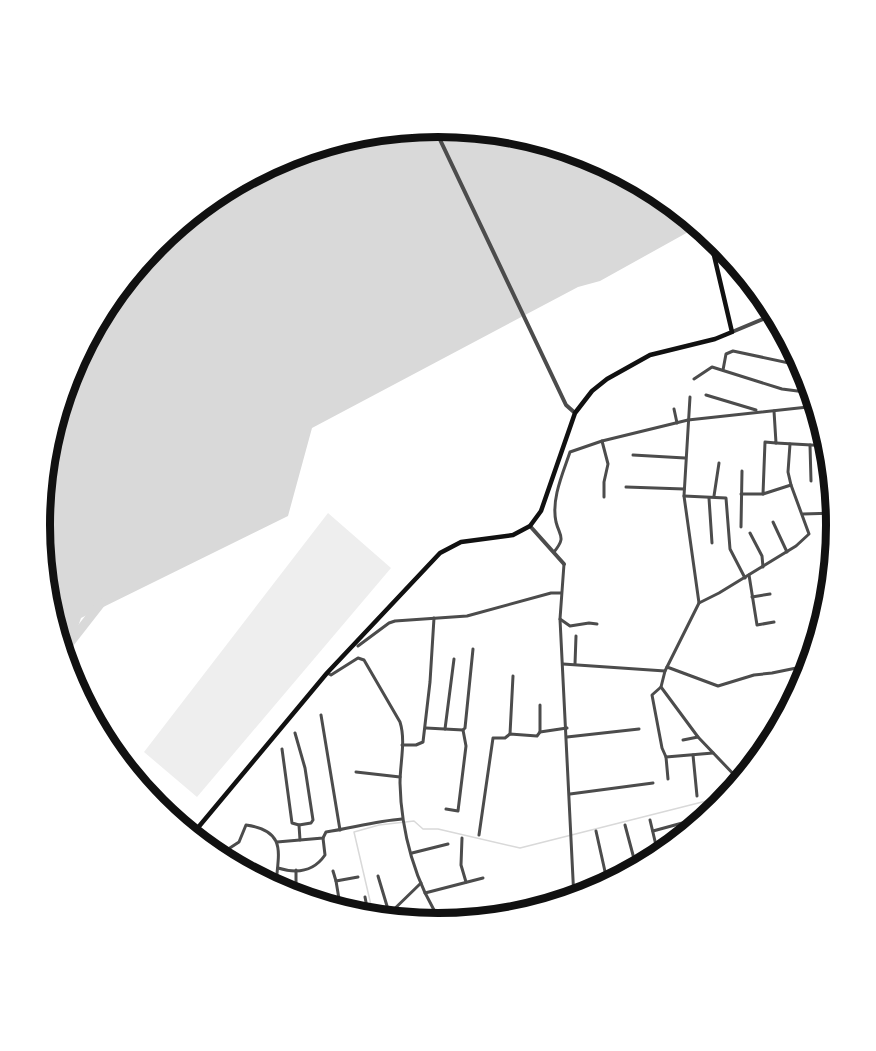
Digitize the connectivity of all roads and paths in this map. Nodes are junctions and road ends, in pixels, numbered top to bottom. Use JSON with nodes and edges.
{"nodes":[{"id":1,"x":439,"y":137,"type":"edge"},
{"id":2,"x":713,"y":251,"type":"edge"},
{"id":3,"x":766,"y":317,"type":"edge"},
{"id":4,"x":732,"y":332,"type":"junction"},
{"id":5,"x":790,"y":363,"type":"edge"},
{"id":6,"x":723,"y":370,"type":"junction"},
{"id":7,"x":694,"y":379,"type":"dead end"},
{"id":8,"x":802,"y":391,"type":"edge"},
{"id":9,"x":706,"y":395,"type":"dead end"},
{"id":10,"x":690,"y":397,"type":"dead end"},
{"id":11,"x":808,"y":407,"type":"edge"},
{"id":12,"x":674,"y":409,"type":"dead end"},
{"id":13,"x":758,"y":411,"type":"junction"},
{"id":14,"x":774,"y":411,"type":"junction"},
{"id":15,"x":575,"y":413,"type":"junction"},
{"id":16,"x":688,"y":420,"type":"junction"},
{"id":17,"x":677,"y":423,"type":"junction"},
{"id":18,"x":602,"y":441,"type":"junction"},
{"id":19,"x":776,"y":443,"type":"junction"},
{"id":20,"x":790,"y":444,"type":"junction"},
{"id":21,"x":810,"y":445,"type":"junction"},
{"id":22,"x":818,"y":445,"type":"edge"},
{"id":23,"x":633,"y":455,"type":"dead end"},
{"id":24,"x":686,"y":458,"type":"junction"},
{"id":25,"x":719,"y":463,"type":"dead end"},
{"id":26,"x":742,"y":471,"type":"dead end"},
{"id":27,"x":811,"y":481,"type":"dead end"},
{"id":28,"x":791,"y":485,"type":"junction"},
{"id":29,"x":626,"y":487,"type":"dead end"},
{"id":30,"x":684,"y":489,"type":"junction"},
{"id":31,"x":741,"y":494,"type":"junction"},
{"id":32,"x":763,"y":494,"type":"junction"},
{"id":33,"x":684,"y":496,"type":"junction"},
{"id":34,"x":711,"y":497,"type":"junction"},
{"id":35,"x":604,"y":498,"type":"dead end"},
{"id":36,"x":826,"y":513,"type":"edge"},
{"id":37,"x":803,"y":514,"type":"junction"},
{"id":38,"x":773,"y":522,"type":"dead end"},
{"id":39,"x":530,"y":526,"type":"junction"},
{"id":40,"x":741,"y":527,"type":"dead end"},
{"id":41,"x":750,"y":533,"type":"dead end"},
{"id":42,"x":712,"y":543,"type":"dead end"},
{"id":43,"x":787,"y":552,"type":"junction"},
{"id":44,"x":554,"y":553,"type":"junction"},
{"id":45,"x":564,"y":564,"type":"joint"},
{"id":46,"x":763,"y":567,"type":"junction"},
{"id":47,"x":747,"y":577,"type":"junction"},
{"id":48,"x":561,"y":593,"type":"junction"},
{"id":49,"x":770,"y":594,"type":"dead end"},
{"id":50,"x":752,"y":597,"type":"junction"},
{"id":51,"x":699,"y":603,"type":"junction"},
{"id":52,"x":434,"y":618,"type":"junction"},
{"id":53,"x":560,"y":619,"type":"junction"},
{"id":54,"x":774,"y":622,"type":"dead end"},
{"id":55,"x":597,"y":624,"type":"dead end"},
{"id":56,"x":576,"y":636,"type":"dead end"},
{"id":57,"x":358,"y":646,"type":"dead end"},
{"id":58,"x":473,"y":649,"type":"dead end"},
{"id":59,"x":454,"y":659,"type":"dead end"},
{"id":60,"x":563,"y":664,"type":"junction"},
{"id":61,"x":576,"y":664,"type":"junction"},
{"id":62,"x":800,"y":667,"type":"edge"},
{"id":63,"x":666,"y":669,"type":"junction"},
{"id":64,"x":327,"y":673,"type":"junction"},
{"id":65,"x":513,"y":676,"type":"dead end"},
{"id":66,"x":661,"y":687,"type":"junction"},
{"id":67,"x":540,"y":705,"type":"dead end"},
{"id":68,"x":321,"y":715,"type":"dead end"},
{"id":69,"x":426,"y":728,"type":"junction"},
{"id":70,"x":567,"y":728,"type":"junction"},
{"id":71,"x":445,"y":729,"type":"junction"},
{"id":72,"x":639,"y":729,"type":"dead end"},
{"id":73,"x":463,"y":730,"type":"junction"},
{"id":74,"x":295,"y":732,"type":"dead end"},
{"id":75,"x":540,"y":732,"type":"junction"},
{"id":76,"x":510,"y":734,"type":"junction"},
{"id":77,"x":698,"y":736,"type":"junction"},
{"id":78,"x":567,"y":737,"type":"junction"},
{"id":79,"x":682,"y":740,"type":"dead end"},
{"id":80,"x":402,"y":745,"type":"junction"},
{"id":81,"x":282,"y":749,"type":"dead end"},
{"id":82,"x":713,"y":753,"type":"junction"},
{"id":83,"x":693,"y":755,"type":"junction"},
{"id":84,"x":666,"y":757,"type":"junction"},
{"id":85,"x":356,"y":772,"type":"dead end"},
{"id":86,"x":735,"y":776,"type":"edge"},
{"id":87,"x":400,"y":777,"type":"junction"},
{"id":88,"x":668,"y":779,"type":"dead end"},
{"id":89,"x":652,"y":783,"type":"dead end"},
{"id":90,"x":570,"y":794,"type":"junction"},
{"id":91,"x":697,"y":796,"type":"dead end"},
{"id":92,"x":446,"y":809,"type":"dead end"},
{"id":93,"x":694,"y":818,"type":"edge"},
{"id":94,"x":650,"y":820,"type":"dead end"},
{"id":95,"x":403,"y":821,"type":"junction"},
{"id":96,"x":299,"y":825,"type":"junction"},
{"id":97,"x":625,"y":825,"type":"dead end"},
{"id":98,"x":196,"y":830,"type":"edge"},
{"id":99,"x":340,"y":830,"type":"junction"},
{"id":100,"x":596,"y":831,"type":"dead end"},
{"id":101,"x":653,"y":831,"type":"junction"},
{"id":102,"x":479,"y":835,"type":"dead end"},
{"id":103,"x":323,"y":838,"type":"junction"},
{"id":104,"x":462,"y":838,"type":"dead end"},
{"id":105,"x":300,"y":840,"type":"junction"},
{"id":106,"x":277,"y":842,"type":"junction"},
{"id":107,"x":448,"y":844,"type":"dead end"},
{"id":108,"x":657,"y":847,"type":"edge"},
{"id":109,"x":225,"y":851,"type":"edge"},
{"id":110,"x":412,"y":853,"type":"junction"},
{"id":111,"x":634,"y":861,"type":"edge"},
{"id":112,"x":278,"y":868,"type":"junction"},
{"id":113,"x":296,"y":870,"type":"junction"},
{"id":114,"x":333,"y":871,"type":"dead end"},
{"id":115,"x":378,"y":876,"type":"dead end"},
{"id":116,"x":606,"y":876,"type":"edge"},
{"id":117,"x":358,"y":877,"type":"dead end"},
{"id":118,"x":483,"y":878,"type":"dead end"},
{"id":119,"x":277,"y":879,"type":"edge"},
{"id":120,"x":336,"y":881,"type":"junction"},
{"id":121,"x":466,"y":882,"type":"junction"},
{"id":122,"x":421,"y":883,"type":"junction"},
{"id":123,"x":296,"y":887,"type":"edge"},
{"id":124,"x":574,"y":889,"type":"edge"},
{"id":125,"x":424,"y":893,"type":"junction"},
{"id":126,"x":365,"y":897,"type":"dead end"},
{"id":127,"x":331,"y":899,"type":"edge"},
{"id":128,"x":339,"y":899,"type":"joint"},
{"id":129,"x":367,"y":908,"type":"edge"},
{"id":130,"x":388,"y":911,"type":"edge"},
{"id":131,"x":392,"y":911,"type":"edge"},
{"id":132,"x":437,"y":914,"type":"edge"}],
"edges":[{"from":1,"to":15,"type":"street"},
{"from":2,"to":4,"type":"main road"},
{"from":3,"to":4,"type":"street"},
{"from":4,"to":15,"type":"main road"},
{"from":5,"to":6,"type":"street"},
{"from":6,"to":7,"type":"street"},
{"from":6,"to":8,"type":"street"},
{"from":9,"to":13,"type":"street"},
{"from":10,"to":16,"type":"street"},
{"from":11,"to":14,"type":"street"},
{"from":12,"to":17,"type":"street"},
{"from":13,"to":14,"type":"street"},
{"from":13,"to":16,"type":"street"},
{"from":14,"to":19,"type":"street"},
{"from":15,"to":39,"type":"main road"},
{"from":16,"to":17,"type":"street"},
{"from":16,"to":24,"type":"street"},
{"from":17,"to":18,"type":"street"},
{"from":18,"to":35,"type":"street"},
{"from":18,"to":44,"type":"street"},
{"from":19,"to":20,"type":"street"},
{"from":19,"to":32,"type":"street"},
{"from":20,"to":21,"type":"street"},
{"from":20,"to":28,"type":"street"},
{"from":21,"to":22,"type":"street"},
{"from":21,"to":27,"type":"street"},
{"from":23,"to":24,"type":"street"},
{"from":24,"to":30,"type":"street"},
{"from":25,"to":34,"type":"street"},
{"from":26,"to":31,"type":"street"},
{"from":28,"to":32,"type":"street"},
{"from":28,"to":37,"type":"street"},
{"from":29,"to":30,"type":"street"},
{"from":30,"to":33,"type":"street"},
{"from":31,"to":32,"type":"street"},
{"from":31,"to":40,"type":"street"},
{"from":33,"to":34,"type":"street"},
{"from":33,"to":51,"type":"street"},
{"from":34,"to":42,"type":"street"},
{"from":34,"to":47,"type":"street"},
{"from":36,"to":37,"type":"street"},
{"from":37,"to":43,"type":"street"},
{"from":38,"to":43,"type":"street"},
{"from":39,"to":44,"type":"street"},
{"from":39,"to":64,"type":"main road"},
{"from":41,"to":46,"type":"street"},
{"from":43,"to":46,"type":"street"},
{"from":44,"to":45,"type":"street"},
{"from":45,"to":48,"type":"street"},
{"from":46,"to":47,"type":"street"},
{"from":47,"to":50,"type":"street"},
{"from":47,"to":51,"type":"street"},
{"from":48,"to":52,"type":"street"},
{"from":48,"to":53,"type":"street"},
{"from":49,"to":50,"type":"street"},
{"from":50,"to":54,"type":"street"},
{"from":51,"to":63,"type":"street"},
{"from":52,"to":57,"type":"street"},
{"from":52,"to":69,"type":"street"},
{"from":53,"to":55,"type":"street"},
{"from":53,"to":60,"type":"street"},
{"from":56,"to":61,"type":"street"},
{"from":58,"to":73,"type":"street"},
{"from":59,"to":71,"type":"street"},
{"from":60,"to":61,"type":"street"},
{"from":60,"to":70,"type":"street"},
{"from":61,"to":63,"type":"street"},
{"from":62,"to":63,"type":"street"},
{"from":63,"to":66,"type":"street"},
{"from":64,"to":80,"type":"street"},
{"from":64,"to":98,"type":"main road"},
{"from":65,"to":76,"type":"street"},
{"from":66,"to":77,"type":"street"},
{"from":66,"to":84,"type":"street"},
{"from":67,"to":75,"type":"street"},
{"from":68,"to":99,"type":"street"},
{"from":69,"to":71,"type":"street"},
{"from":69,"to":80,"type":"street"},
{"from":70,"to":75,"type":"street"},
{"from":70,"to":78,"type":"street"},
{"from":71,"to":73,"type":"street"},
{"from":72,"to":78,"type":"street"},
{"from":73,"to":92,"type":"street"},
{"from":74,"to":96,"type":"street"},
{"from":75,"to":76,"type":"street"},
{"from":76,"to":102,"type":"street"},
{"from":77,"to":79,"type":"street"},
{"from":77,"to":82,"type":"street"},
{"from":78,"to":90,"type":"street"},
{"from":80,"to":87,"type":"street"},
{"from":81,"to":96,"type":"street"},
{"from":82,"to":83,"type":"street"},
{"from":82,"to":86,"type":"street"},
{"from":83,"to":84,"type":"street"},
{"from":83,"to":91,"type":"street"},
{"from":84,"to":88,"type":"street"},
{"from":85,"to":87,"type":"street"},
{"from":87,"to":95,"type":"street"},
{"from":89,"to":90,"type":"street"},
{"from":90,"to":124,"type":"street"},
{"from":93,"to":101,"type":"street"},
{"from":94,"to":101,"type":"street"},
{"from":95,"to":99,"type":"street"},
{"from":95,"to":110,"type":"street"},
{"from":96,"to":105,"type":"street"},
{"from":97,"to":111,"type":"street"},
{"from":99,"to":103,"type":"street"},
{"from":100,"to":116,"type":"street"},
{"from":101,"to":108,"type":"street"},
{"from":103,"to":105,"type":"street"},
{"from":103,"to":113,"type":"street"},
{"from":104,"to":121,"type":"street"},
{"from":105,"to":106,"type":"street"},
{"from":106,"to":109,"type":"street"},
{"from":106,"to":112,"type":"street"},
{"from":107,"to":110,"type":"street"},
{"from":110,"to":122,"type":"street"},
{"from":112,"to":113,"type":"street"},
{"from":112,"to":119,"type":"street"},
{"from":113,"to":123,"type":"street"},
{"from":114,"to":120,"type":"street"},
{"from":115,"to":130,"type":"street"},
{"from":117,"to":120,"type":"street"},
{"from":118,"to":121,"type":"street"},
{"from":120,"to":128,"type":"street"},
{"from":121,"to":125,"type":"street"},
{"from":122,"to":125,"type":"street"},
{"from":122,"to":131,"type":"street"},
{"from":125,"to":132,"type":"street"},
{"from":126,"to":129,"type":"street"},
{"from":127,"to":128,"type":"street"}]}
